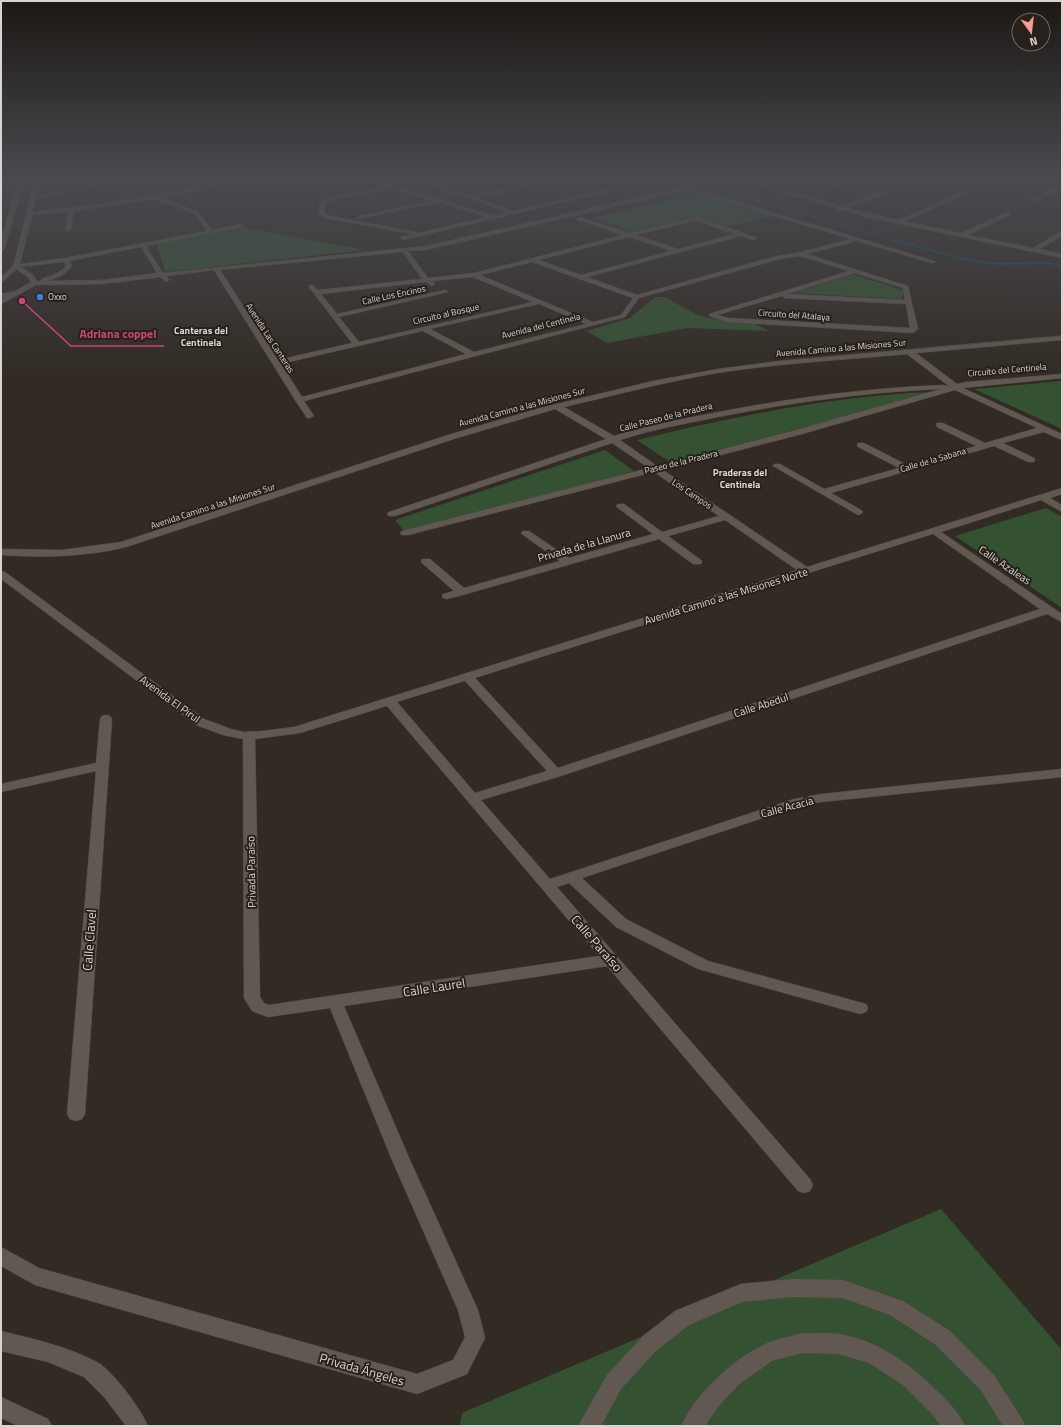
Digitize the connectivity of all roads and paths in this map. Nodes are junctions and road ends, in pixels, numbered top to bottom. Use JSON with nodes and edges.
{"nodes":[{"id":1,"x":21,"y":247,"type":"edge"},
{"id":2,"x":132,"y":247,"type":"edge"},
{"id":3,"x":144,"y":247,"type":"dead end"},
{"id":4,"x":436,"y":247,"type":"edge"},
{"id":5,"x":587,"y":247,"type":"edge"},
{"id":6,"x":664,"y":247,"type":"edge"},
{"id":7,"x":694,"y":247,"type":"edge"},
{"id":8,"x":829,"y":247,"type":"edge"},
{"id":9,"x":883,"y":247,"type":"edge"},
{"id":10,"x":1018,"y":247,"type":"edge"},
{"id":11,"x":1040,"y":247,"type":"edge"},
{"id":12,"x":1034,"y":250,"type":"junction"},
{"id":13,"x":678,"y":251,"type":"junction"},
{"id":14,"x":435,"y":253,"type":"dead end"},
{"id":15,"x":406,"y":254,"type":"junction"},
{"id":16,"x":801,"y":254,"type":"junction"},
{"id":17,"x":1062,"y":256,"type":"edge"},
{"id":18,"x":779,"y":257,"type":"junction"},
{"id":19,"x":65,"y":260,"type":"junction"},
{"id":20,"x":533,"y":260,"type":"junction"},
{"id":21,"x":934,"y":262,"type":"dead end"},
{"id":22,"x":16,"y":266,"type":"junction"},
{"id":23,"x":217,"y":271,"type":"junction"},
{"id":24,"x":856,"y":271,"type":"junction"},
{"id":25,"x":160,"y":274,"type":"junction"},
{"id":26,"x":474,"y":275,"type":"junction"},
{"id":27,"x":580,"y":277,"type":"junction"},
{"id":28,"x":166,"y":280,"type":"junction"},
{"id":29,"x":426,"y":280,"type":"junction"},
{"id":30,"x":1,"y":281,"type":"edge"},
{"id":31,"x":34,"y":283,"type":"junction"},
{"id":32,"x":311,"y":286,"type":"dead end"},
{"id":33,"x":27,"y":288,"type":"junction"},
{"id":34,"x":105,"y":289,"type":"dead end"},
{"id":35,"x":55,"y":290,"type":"dead end"},
{"id":36,"x":317,"y":292,"type":"junction"},
{"id":37,"x":14,"y":294,"type":"junction"},
{"id":38,"x":1,"y":296,"type":"edge"},
{"id":39,"x":775,"y":296,"type":"junction"},
{"id":40,"x":637,"y":298,"type":"junction"},
{"id":41,"x":1,"y":302,"type":"edge"},
{"id":42,"x":540,"y":302,"type":"junction"},
{"id":43,"x":909,"y":302,"type":"junction"},
{"id":44,"x":336,"y":316,"type":"junction"},
{"id":45,"x":593,"y":324,"type":"junction"},
{"id":46,"x":424,"y":329,"type":"junction"},
{"id":47,"x":1062,"y":338,"type":"edge"},
{"id":48,"x":357,"y":344,"type":"junction"},
{"id":49,"x":908,"y":351,"type":"junction"},
{"id":50,"x":471,"y":354,"type":"junction"},
{"id":51,"x":274,"y":363,"type":"junction"},
{"id":52,"x":1062,"y":376,"type":"edge"},
{"id":53,"x":955,"y":387,"type":"junction"},
{"id":54,"x":299,"y":400,"type":"junction"},
{"id":55,"x":557,"y":407,"type":"junction"},
{"id":56,"x":310,"y":416,"type":"dead end"},
{"id":57,"x":940,"y":425,"type":"dead end"},
{"id":58,"x":1044,"y":429,"type":"junction"},
{"id":59,"x":1062,"y":437,"type":"edge"},
{"id":60,"x":614,"y":440,"type":"junction"},
{"id":61,"x":994,"y":443,"type":"junction"},
{"id":62,"x":861,"y":445,"type":"dead end"},
{"id":63,"x":984,"y":446,"type":"junction"},
{"id":64,"x":1030,"y":460,"type":"dead end"},
{"id":65,"x":777,"y":466,"type":"dead end"},
{"id":66,"x":906,"y":468,"type":"junction"},
{"id":67,"x":656,"y":469,"type":"junction"},
{"id":68,"x":1062,"y":491,"type":"edge"},
{"id":69,"x":823,"y":492,"type":"junction"},
{"id":70,"x":1042,"y":497,"type":"junction"},
{"id":71,"x":621,"y":506,"type":"dead end"},
{"id":72,"x":1062,"y":509,"type":"edge"},
{"id":73,"x":858,"y":512,"type":"dead end"},
{"id":74,"x":392,"y":514,"type":"dead end"},
{"id":75,"x":726,"y":517,"type":"junction"},
{"id":76,"x":934,"y":531,"type":"junction"},
{"id":77,"x":526,"y":532,"type":"dead end"},
{"id":78,"x":405,"y":533,"type":"dead end"},
{"id":79,"x":661,"y":535,"type":"junction"},
{"id":80,"x":1,"y":552,"type":"edge"},
{"id":81,"x":426,"y":561,"type":"dead end"},
{"id":82,"x":568,"y":562,"type":"junction"},
{"id":83,"x":697,"y":562,"type":"dead end"},
{"id":84,"x":805,"y":571,"type":"junction"},
{"id":85,"x":1,"y":574,"type":"edge"},
{"id":86,"x":462,"y":592,"type":"junction"},
{"id":87,"x":448,"y":596,"type":"dead end"},
{"id":88,"x":1048,"y":610,"type":"junction"},
{"id":89,"x":1062,"y":619,"type":"edge"},
{"id":90,"x":467,"y":676,"type":"junction"},
{"id":91,"x":389,"y":700,"type":"junction"},
{"id":92,"x":106,"y":719,"type":"dead end"},
{"id":93,"x":249,"y":735,"type":"junction"},
{"id":94,"x":102,"y":766,"type":"junction"},
{"id":95,"x":556,"y":772,"type":"junction"},
{"id":96,"x":1062,"y":773,"type":"edge"},
{"id":97,"x":1,"y":788,"type":"edge"},
{"id":98,"x":472,"y":798,"type":"junction"},
{"id":99,"x":572,"y":877,"type":"junction"},
{"id":100,"x":547,"y":885,"type":"junction"},
{"id":101,"x":611,"y":960,"type":"junction"},
{"id":102,"x":335,"y":1002,"type":"junction"},
{"id":103,"x":258,"y":1007,"type":"joint"},
{"id":104,"x":860,"y":1008,"type":"dead end"},
{"id":105,"x":76,"y":1114,"type":"dead end"},
{"id":106,"x":804,"y":1185,"type":"dead end"},
{"id":107,"x":1,"y":1256,"type":"edge"},
{"id":108,"x":1,"y":1341,"type":"edge"},
{"id":109,"x":1,"y":1407,"type":"edge"},
{"id":110,"x":41,"y":1426,"type":"edge"},
{"id":111,"x":137,"y":1426,"type":"edge"},
{"id":112,"x":589,"y":1426,"type":"edge"},
{"id":113,"x":692,"y":1426,"type":"edge"},
{"id":114,"x":954,"y":1426,"type":"edge"},
{"id":115,"x":1014,"y":1426,"type":"edge"}],
"edges":[{"from":1,"to":22,"type":"street"},
{"from":2,"to":19,"type":"street"},
{"from":3,"to":25,"type":"street"},
{"from":4,"to":15,"type":"street"},
{"from":5,"to":20,"type":"street"},
{"from":6,"to":13,"type":"street"},
{"from":7,"to":13,"type":"street"},
{"from":8,"to":16,"type":"street"},
{"from":9,"to":21,"type":"street"},
{"from":10,"to":12,"type":"street"},
{"from":11,"to":12,"type":"street"},
{"from":12,"to":17,"type":"street"},
{"from":13,"to":27,"type":"street"},
{"from":14,"to":15,"type":"street"},
{"from":15,"to":23,"type":"street"},
{"from":15,"to":29,"type":"street","name":"Calle Los Encinos"},
{"from":16,"to":18,"type":"street"},
{"from":16,"to":18,"type":"street","name":"Circuito del Atalaya"},
{"from":16,"to":24,"type":"street","name":"Circuito del Atalaya"},
{"from":18,"to":40,"type":"street"},
{"from":19,"to":22,"type":"street"},
{"from":19,"to":31,"type":"street"},
{"from":20,"to":26,"type":"street"},
{"from":20,"to":27,"type":"street"},
{"from":22,"to":30,"type":"street"},
{"from":22,"to":31,"type":"street"},
{"from":23,"to":25,"type":"street"},
{"from":23,"to":28,"type":"street"},
{"from":23,"to":51,"type":"street","name":"Avenida Las Canteras"},
{"from":24,"to":39,"type":"street","name":"Circuito del Atalaya"},
{"from":24,"to":43,"type":"street","name":"Circuito del Atalaya"},
{"from":25,"to":28,"type":"street"},
{"from":25,"to":31,"type":"street"},
{"from":26,"to":29,"type":"street"},
{"from":26,"to":42,"type":"street"},
{"from":27,"to":40,"type":"street"},
{"from":28,"to":34,"type":"street"},
{"from":29,"to":36,"type":"street"},
{"from":29,"to":44,"type":"street","name":"Calle Los Encinos"},
{"from":31,"to":33,"type":"street"},
{"from":32,"to":36,"type":"street"},
{"from":33,"to":35,"type":"street"},
{"from":33,"to":37,"type":"street"},
{"from":36,"to":44,"type":"street"},
{"from":37,"to":38,"type":"street"},
{"from":37,"to":41,"type":"street"},
{"from":39,"to":43,"type":"street","name":"Circuito del Atalaya"},
{"from":39,"to":43,"type":"street","name":"Circuito del Atalaya"},
{"from":40,"to":45,"type":"street","name":"Avenida del Centinela"},
{"from":42,"to":45,"type":"street"},
{"from":42,"to":46,"type":"street","name":"Circuito al Bosque"},
{"from":44,"to":48,"type":"street"},
{"from":45,"to":50,"type":"street","name":"Avenida del Centinela"},
{"from":46,"to":48,"type":"street","name":"Circuito al Bosque"},
{"from":46,"to":50,"type":"street"},
{"from":47,"to":49,"type":"street","name":"Avenida Camino a las Misiones Sur"},
{"from":48,"to":51,"type":"street","name":"Circuito al Bosque"},
{"from":49,"to":53,"type":"street"},
{"from":49,"to":55,"type":"street","name":"Avenida Camino a las Misiones Sur"},
{"from":50,"to":54,"type":"street","name":"Avenida del Centinela"},
{"from":51,"to":54,"type":"street","name":"Avenida Las Canteras"},
{"from":52,"to":53,"type":"street","name":"Circuito del Centinela"},
{"from":53,"to":58,"type":"street"},
{"from":53,"to":60,"type":"street","name":"Calle Paseo de la Pradera"},
{"from":53,"to":67,"type":"street","name":"Paseo de la Pradera"},
{"from":54,"to":56,"type":"street","name":"Avenida Las Canteras"},
{"from":55,"to":60,"type":"street","name":"Los Campos"},
{"from":55,"to":80,"type":"street","name":"Avenida Camino a las Misiones Sur"},
{"from":57,"to":63,"type":"street"},
{"from":58,"to":59,"type":"street"},
{"from":58,"to":61,"type":"street","name":"Calle de la Sabana"},
{"from":60,"to":67,"type":"street","name":"Los Campos"},
{"from":60,"to":74,"type":"street","name":"Calle Paseo de la Pradera"},
{"from":61,"to":63,"type":"street","name":"Calle de la Sabana"},
{"from":61,"to":64,"type":"street"},
{"from":62,"to":66,"type":"street"},
{"from":63,"to":66,"type":"street","name":"Calle de la Sabana"},
{"from":65,"to":69,"type":"street"},
{"from":66,"to":69,"type":"street","name":"Calle de la Sabana"},
{"from":67,"to":75,"type":"street","name":"Los Campos"},
{"from":67,"to":78,"type":"street","name":"Paseo de la Pradera"},
{"from":68,"to":70,"type":"street","name":"Avenida Camino a las Misiones Norte"},
{"from":69,"to":73,"type":"street"},
{"from":70,"to":72,"type":"street"},
{"from":70,"to":76,"type":"street","name":"Avenida Camino a las Misiones Norte"},
{"from":71,"to":79,"type":"street"},
{"from":75,"to":79,"type":"street","name":"Privada de la Llanura"},
{"from":75,"to":84,"type":"street","name":"Los Campos"},
{"from":76,"to":84,"type":"street","name":"Avenida Camino a las Misiones Norte"},
{"from":76,"to":88,"type":"street","name":"Calle Azaleas"},
{"from":77,"to":82,"type":"street"},
{"from":79,"to":82,"type":"street","name":"Privada de la Llanura"},
{"from":79,"to":83,"type":"street"},
{"from":81,"to":86,"type":"street"},
{"from":82,"to":86,"type":"street","name":"Privada de la Llanura"},
{"from":84,"to":90,"type":"street","name":"Avenida Camino a las Misiones Norte"},
{"from":85,"to":93,"type":"street","name":"Avenida El Pirul"},
{"from":86,"to":87,"type":"street","name":"Privada de la Llanura"},
{"from":88,"to":89,"type":"street","name":"Calle Azaleas"},
{"from":88,"to":95,"type":"street","name":"Calle Abedul"},
{"from":90,"to":91,"type":"street","name":"Avenida Camino a las Misiones Norte"},
{"from":90,"to":95,"type":"street"},
{"from":91,"to":93,"type":"street","name":"Avenida El Pirul"},
{"from":91,"to":98,"type":"street","name":"Calle Paraíso"},
{"from":92,"to":94,"type":"street","name":"Calle Clavel"},
{"from":93,"to":103,"type":"street","name":"Privada Paraíso"},
{"from":94,"to":97,"type":"street"},
{"from":94,"to":105,"type":"street","name":"Calle Clavel"},
{"from":95,"to":98,"type":"street","name":"Calle Abedul"},
{"from":96,"to":99,"type":"street","name":"Calle Acacia"},
{"from":98,"to":100,"type":"street","name":"Calle Paraíso"},
{"from":99,"to":100,"type":"street","name":"Calle Acacia"},
{"from":99,"to":104,"type":"street"},
{"from":100,"to":101,"type":"street","name":"Calle Paraíso"},
{"from":101,"to":102,"type":"street","name":"Calle Laurel"},
{"from":101,"to":106,"type":"street","name":"Calle Paraíso"},
{"from":102,"to":103,"type":"street","name":"Calle Laurel"},
{"from":102,"to":107,"type":"street","name":"Privada Ángeles"},
{"from":108,"to":111,"type":"street"},
{"from":109,"to":110,"type":"street"},
{"from":112,"to":115,"type":"street"},
{"from":113,"to":114,"type":"street"}]}
